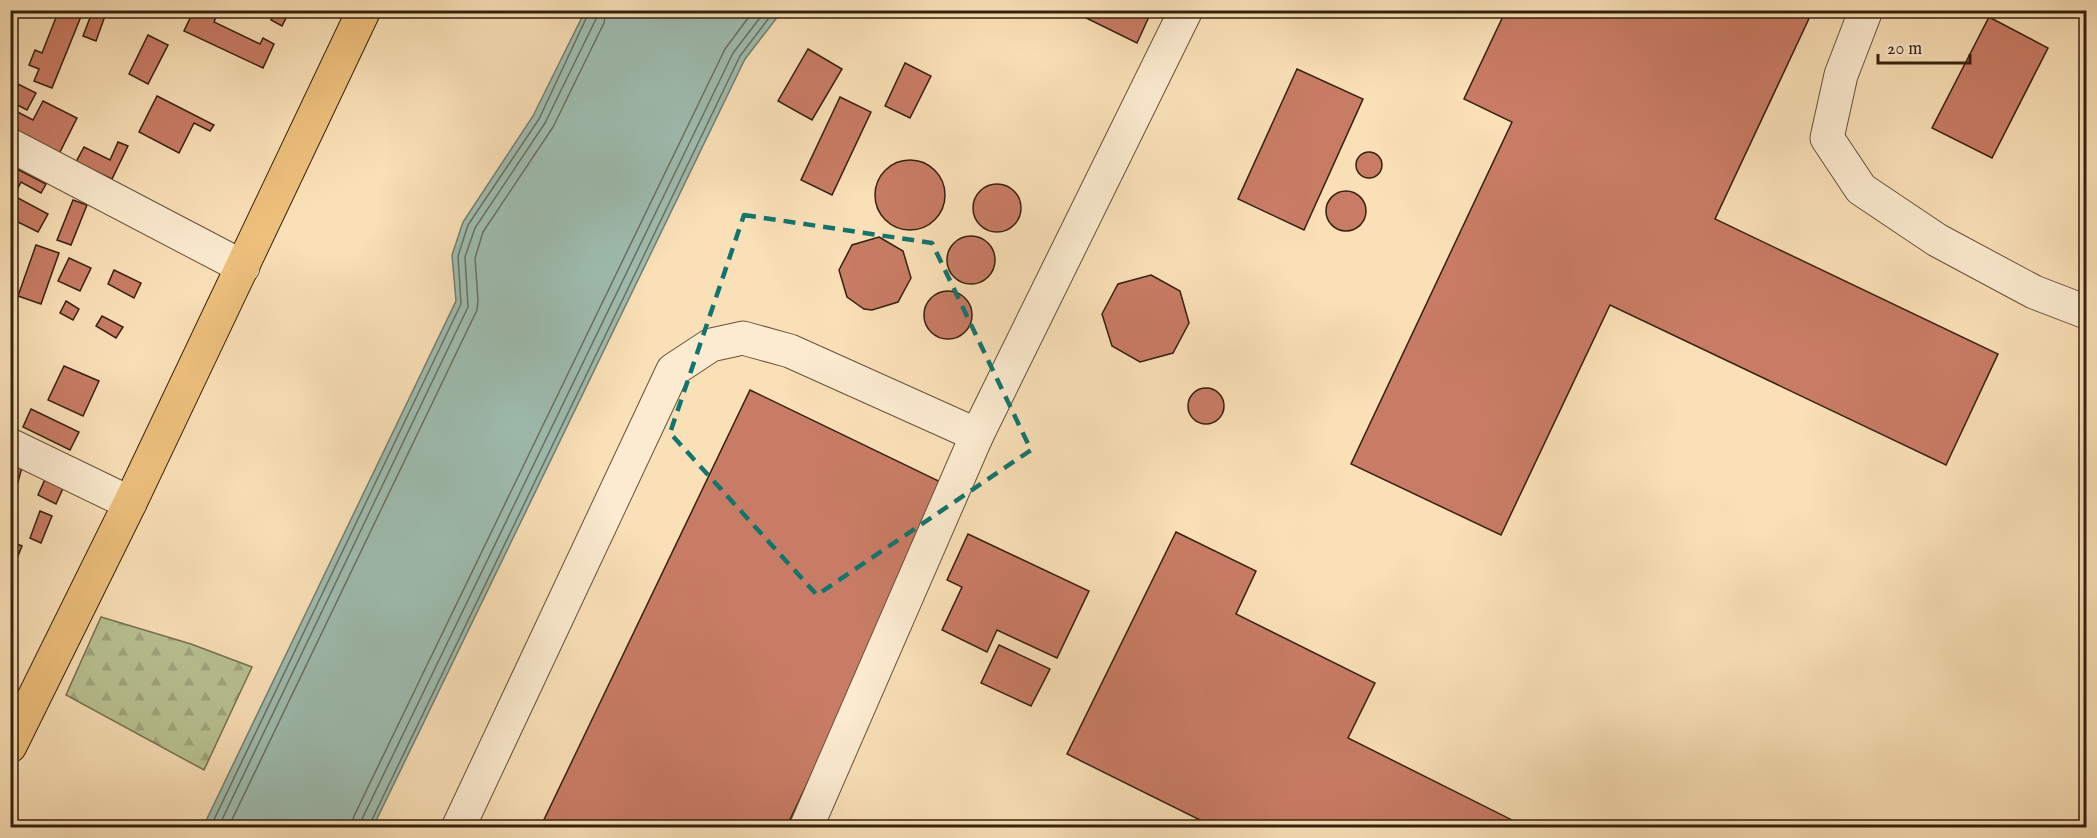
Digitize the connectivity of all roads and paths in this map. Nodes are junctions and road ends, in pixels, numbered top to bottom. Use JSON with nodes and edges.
{"nodes":[{"id":1,"x":364,"y":10,"type":"edge"},
{"id":2,"x":1186,"y":10,"type":"edge"},
{"id":3,"x":1866,"y":10,"type":"edge"},
{"id":4,"x":10,"y":145,"type":"edge"},
{"id":5,"x":243,"y":267,"type":"junction"},
{"id":6,"x":2086,"y":312,"type":"edge"},
{"id":7,"x":977,"y":435,"type":"junction"},
{"id":8,"x":10,"y":445,"type":"edge"},
{"id":9,"x":130,"y":503,"type":"junction"},
{"id":10,"x":10,"y":746,"type":"edge"},
{"id":11,"x":458,"y":828,"type":"edge"},
{"id":12,"x":806,"y":828,"type":"edge"}],
"edges":[{"from":1,"to":5,"type":"main road"},
{"from":2,"to":7,"type":"street"},
{"from":3,"to":6,"type":"street"},
{"from":4,"to":5,"type":"street"},
{"from":5,"to":9,"type":"main road"},
{"from":7,"to":11,"type":"street"},
{"from":7,"to":12,"type":"street"},
{"from":8,"to":9,"type":"street"},
{"from":9,"to":10,"type":"main road"}]}
